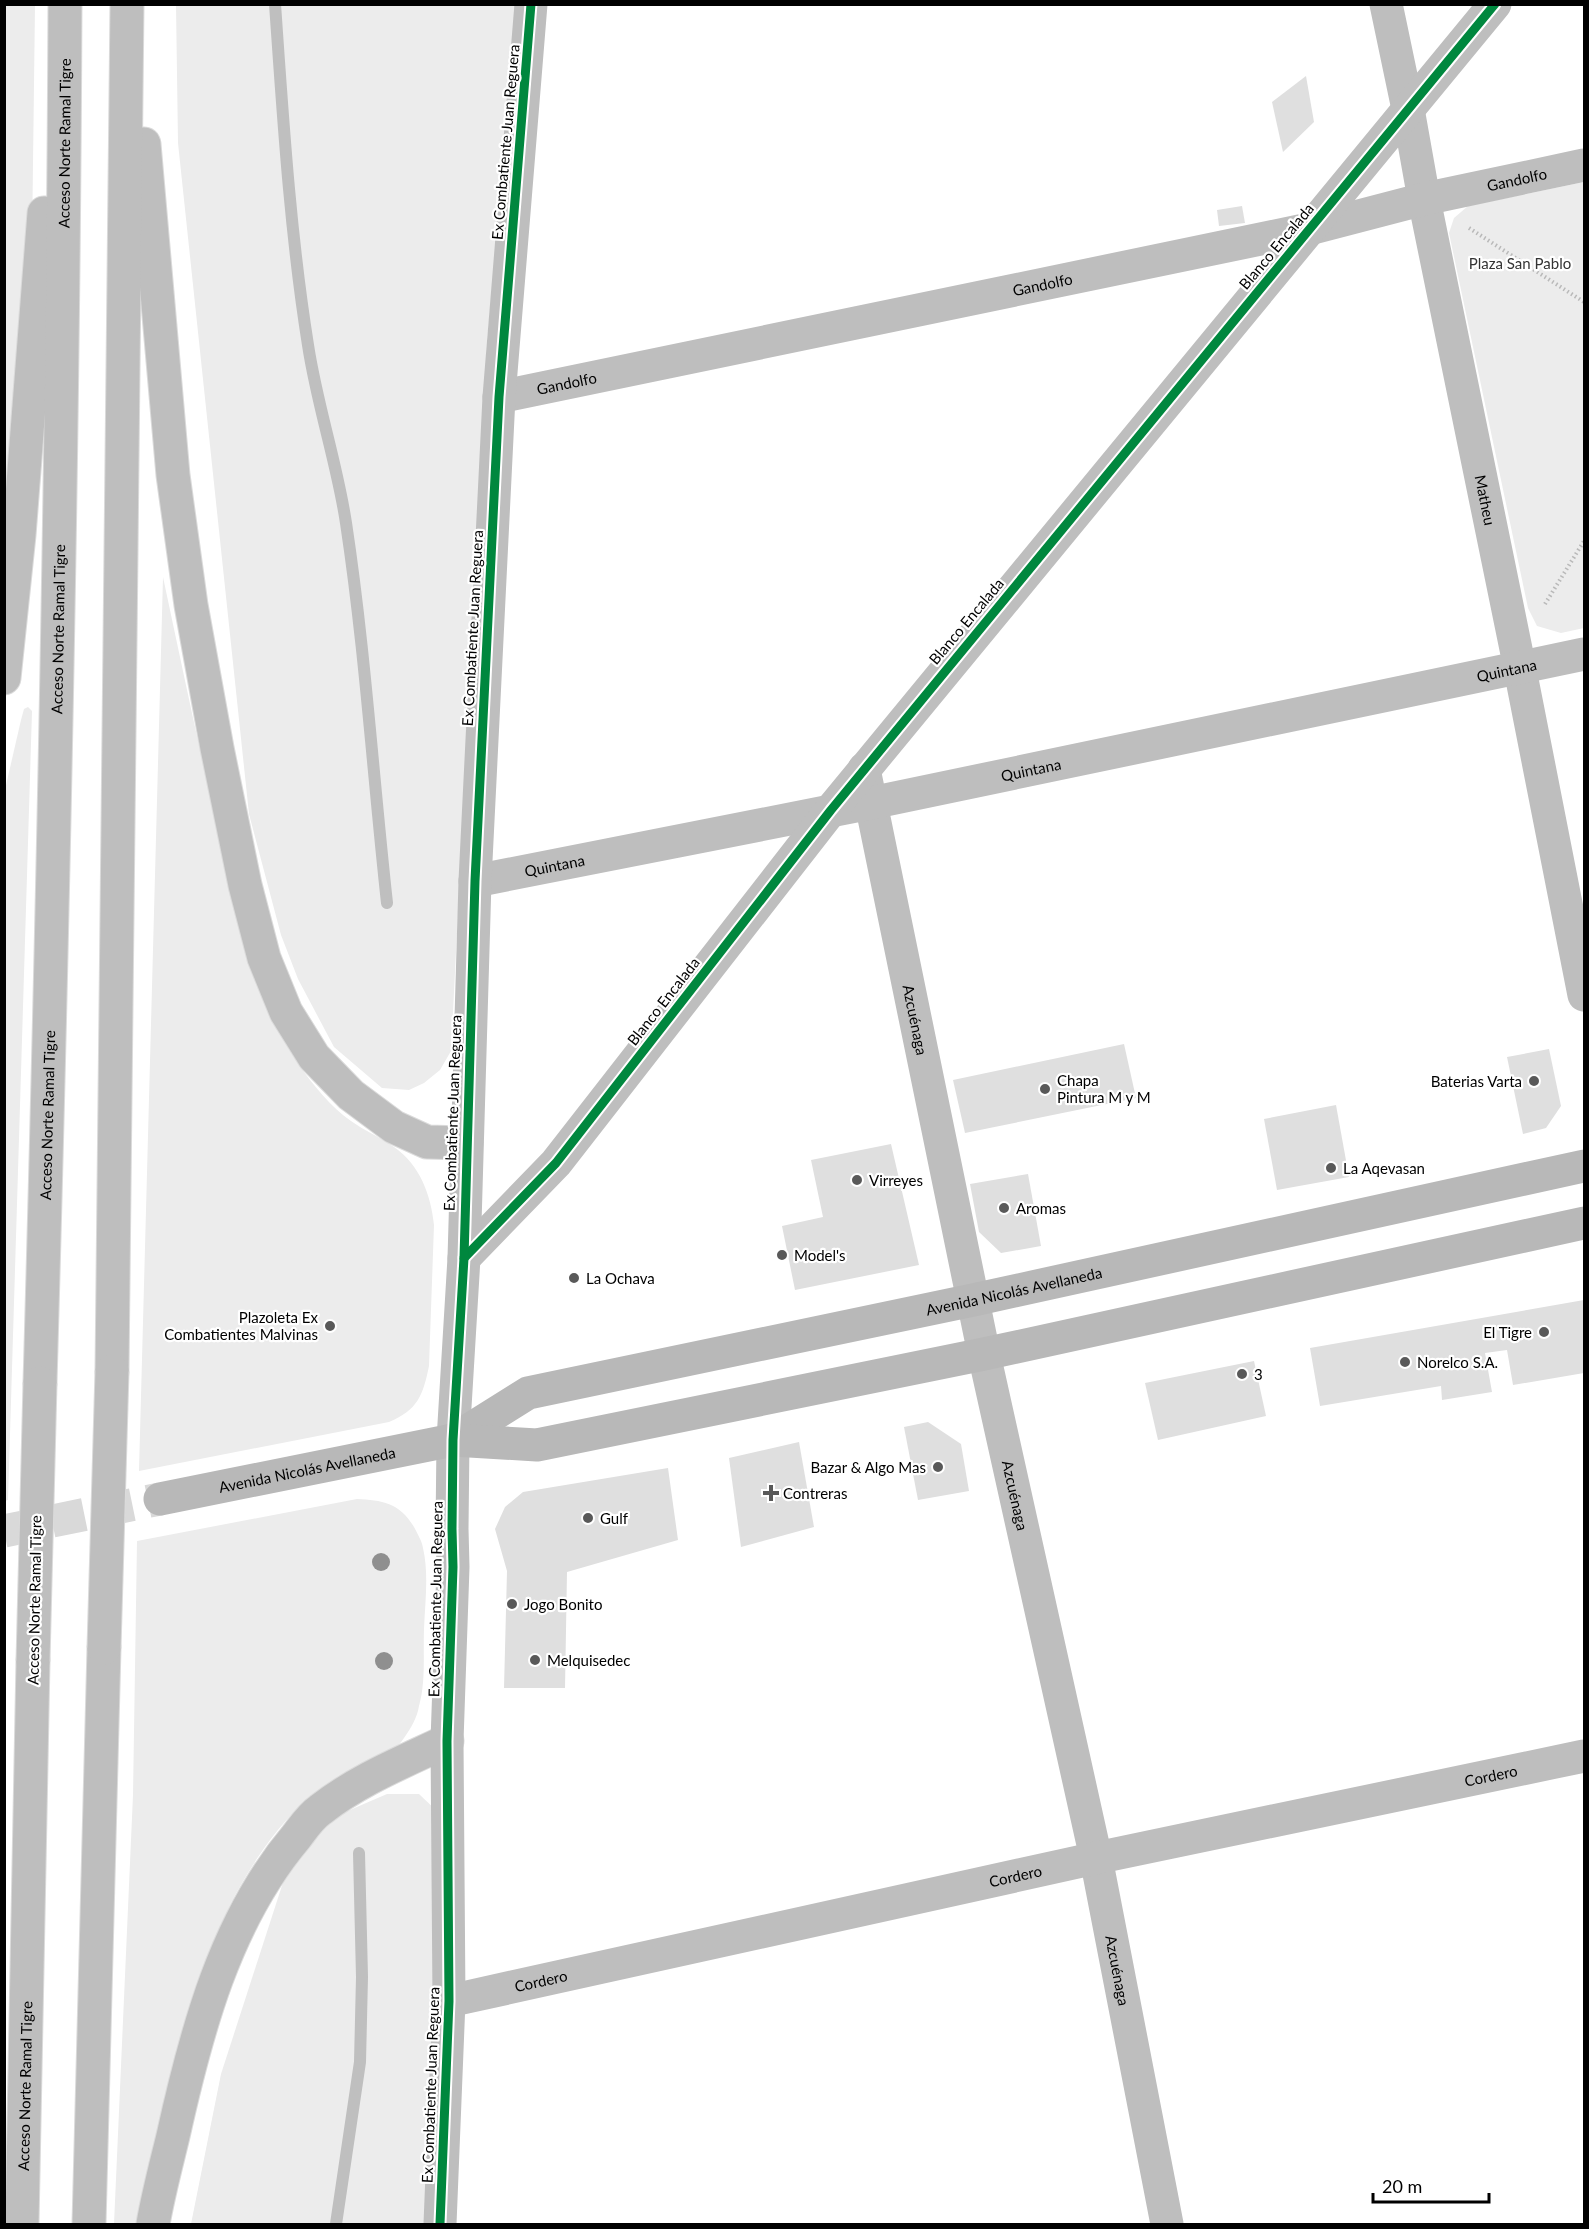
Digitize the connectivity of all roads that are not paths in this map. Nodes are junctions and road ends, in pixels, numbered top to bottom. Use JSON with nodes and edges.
{"nodes":[{"id":1,"x":60,"y":4,"type":"edge"},
{"id":2,"x":65,"y":4,"type":"edge"},
{"id":3,"x":127,"y":4,"type":"edge"},
{"id":4,"x":133,"y":4,"type":"edge"},
{"id":5,"x":531,"y":4,"type":"edge"},
{"id":6,"x":1386,"y":4,"type":"edge"},
{"id":7,"x":1495,"y":4,"type":"edge"},
{"id":8,"x":1408,"y":109,"type":"junction"},
{"id":9,"x":1584,"y":165,"type":"edge"},
{"id":10,"x":1424,"y":199,"type":"junction"},
{"id":11,"x":1309,"y":230,"type":"junction"},
{"id":12,"x":499,"y":397,"type":"junction"},
{"id":13,"x":1584,"y":654,"type":"edge"},
{"id":14,"x":1518,"y":658,"type":"junction"},
{"id":15,"x":4,"y":678,"type":"edge"},
{"id":16,"x":864,"y":769,"type":"junction"},
{"id":17,"x":871,"y":803,"type":"junction"},
{"id":18,"x":831,"y":810,"type":"junction"},
{"id":19,"x":475,"y":881,"type":"junction"},
{"id":20,"x":1584,"y":995,"type":"edge"},
{"id":21,"x":466,"y":1143,"type":"junction"},
{"id":22,"x":1584,"y":1166,"type":"edge"},
{"id":23,"x":1584,"y":1223,"type":"edge"},
{"id":24,"x":464,"y":1258,"type":"junction"},
{"id":25,"x":973,"y":1300,"type":"junction"},
{"id":26,"x":984,"y":1354,"type":"junction"},
{"id":27,"x":453,"y":1440,"type":"junction"},
{"id":28,"x":160,"y":1499,"type":"tunnel mouth"},
{"id":29,"x":447,"y":1741,"type":"junction"},
{"id":30,"x":1584,"y":1756,"type":"edge"},
{"id":31,"x":1096,"y":1858,"type":"junction"},
{"id":32,"x":448,"y":2001,"type":"junction"},
{"id":33,"x":22,"y":2224,"type":"edge"},
{"id":34,"x":89,"y":2224,"type":"edge"},
{"id":35,"x":153,"y":2224,"type":"edge"},
{"id":36,"x":440,"y":2224,"type":"edge"},
{"id":37,"x":1167,"y":2224,"type":"edge"}],
"edges":[{"from":1,"to":15,"type":"main road"},
{"from":2,"to":33,"type":"main road","name":"Acceso Norte Ramal Tigre","bridge":true},
{"from":3,"to":34,"type":"main road","bridge":true},
{"from":4,"to":21,"type":"main road"},
{"from":5,"to":12,"type":"main road","name":"Ex Combatiente Juan Reguera"},
{"from":6,"to":8,"type":"main road","name":"Matheu"},
{"from":7,"to":8,"type":"main road","name":"Blanco Encalada"},
{"from":8,"to":10,"type":"main road","name":"Matheu"},
{"from":8,"to":11,"type":"main road","name":"Blanco Encalada"},
{"from":9,"to":10,"type":"main road","name":"Gandolfo"},
{"from":10,"to":11,"type":"main road","name":"Gandolfo"},
{"from":10,"to":14,"type":"main road","name":"Matheu"},
{"from":11,"to":12,"type":"main road","name":"Gandolfo"},
{"from":11,"to":16,"type":"main road","name":"Blanco Encalada"},
{"from":12,"to":19,"type":"main road","name":"Ex Combatiente Juan Reguera"},
{"from":13,"to":14,"type":"main road","name":"Quintana"},
{"from":14,"to":17,"type":"main road","name":"Quintana"},
{"from":14,"to":20,"type":"main road","name":"Matheu"},
{"from":16,"to":17,"type":"main road","name":"Azcuénaga"},
{"from":16,"to":18,"type":"main road","name":"Blanco Encalada"},
{"from":17,"to":18,"type":"main road","name":"Quintana"},
{"from":17,"to":25,"type":"main road","name":"Azcuénaga"},
{"from":18,"to":19,"type":"main road","name":"Quintana"},
{"from":18,"to":24,"type":"main road","name":"Blanco Encalada"},
{"from":19,"to":21,"type":"main road","name":"Ex Combatiente Juan Reguera"},
{"from":21,"to":24,"type":"main road","name":"Ex Combatiente Juan Reguera"},
{"from":22,"to":25,"type":"main road","name":"Avenida Nicolás Avellaneda"},
{"from":23,"to":26,"type":"main road","name":"Avenida Nicolás Avellaneda"},
{"from":24,"to":27,"type":"main road","name":"Ex Combatiente Juan Reguera"},
{"from":25,"to":26,"type":"main road","name":"Azcuénaga"},
{"from":25,"to":27,"type":"main road","name":"Avenida Nicolás Avellaneda"},
{"from":26,"to":27,"type":"main road","name":"Avenida Nicolás Avellaneda"},
{"from":26,"to":31,"type":"main road","name":"Azcuénaga"},
{"from":27,"to":28,"type":"main road","name":"Avenida Nicolás Avellaneda"},
{"from":27,"to":29,"type":"main road","name":"Ex Combatiente Juan Reguera"},
{"from":29,"to":32,"type":"main road","name":"Ex Combatiente Juan Reguera"},
{"from":29,"to":35,"type":"main road"},
{"from":30,"to":31,"type":"main road","name":"Cordero"},
{"from":31,"to":32,"type":"main road","name":"Cordero"},
{"from":31,"to":37,"type":"main road","name":"Azcuénaga"},
{"from":32,"to":36,"type":"main road","name":"Ex Combatiente Juan Reguera"}]}
